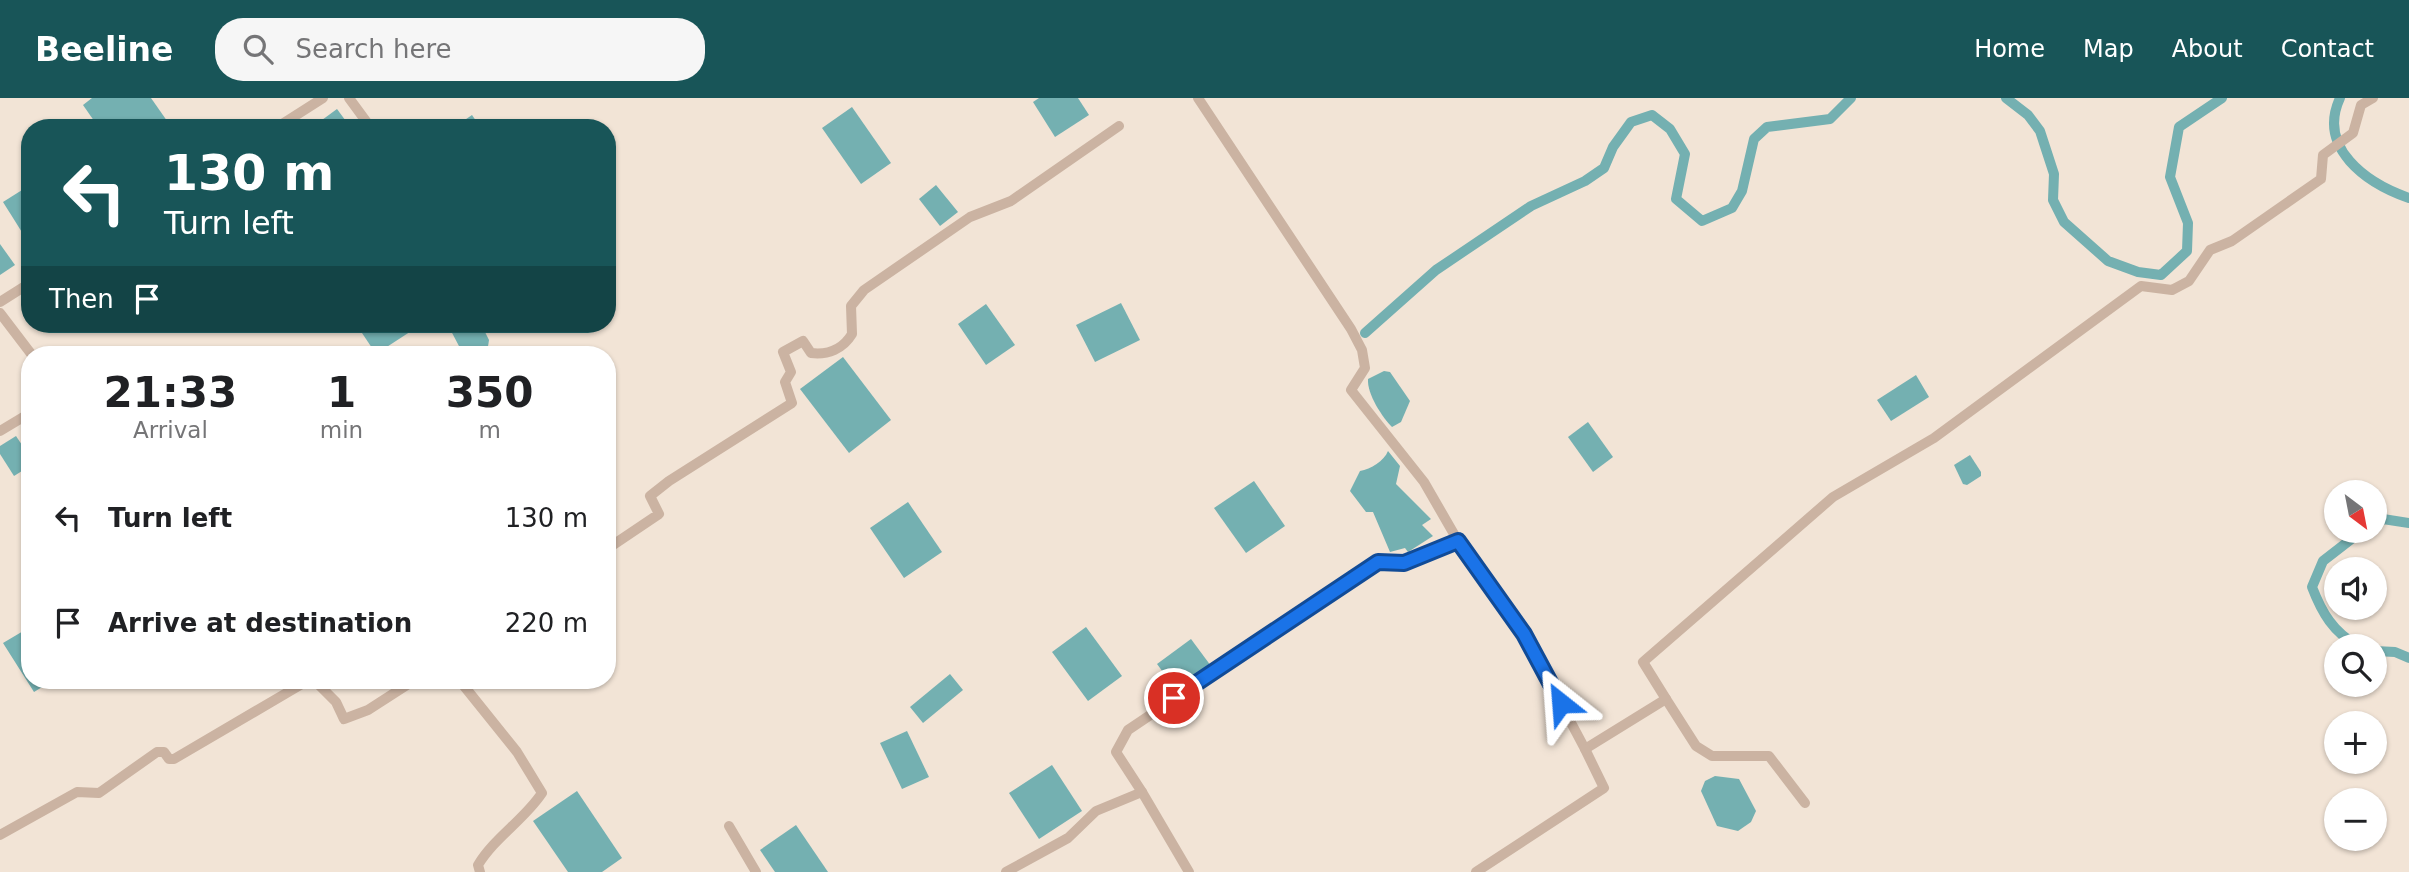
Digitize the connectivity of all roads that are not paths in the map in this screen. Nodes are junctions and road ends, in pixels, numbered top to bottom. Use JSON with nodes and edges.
{"nodes":[{"id":1,"x":323,"y":98,"type":"edge"},
{"id":2,"x":349,"y":98,"type":"edge"},
{"id":3,"x":1198,"y":98,"type":"edge"},
{"id":4,"x":2373,"y":98,"type":"edge"},
{"id":5,"x":290,"y":119,"type":"edge"},
{"id":6,"x":364,"y":119,"type":"edge"},
{"id":7,"x":1119,"y":126,"type":"dead end"},
{"id":8,"x":21,"y":289,"type":"edge"},
{"id":9,"x":0,"y":302,"type":"edge"},
{"id":10,"x":0,"y":313,"type":"edge"},
{"id":11,"x":25,"y":346,"type":"edge"},
{"id":12,"x":21,"y":419,"type":"edge"},
{"id":13,"x":0,"y":432,"type":"edge"},
{"id":14,"x":1458,"y":541,"type":"junction"},
{"id":15,"x":616,"y":543,"type":"edge"},
{"id":16,"x":293,"y":689,"type":"edge"},
{"id":17,"x":323,"y":689,"type":"edge"},
{"id":18,"x":400,"y":689,"type":"edge"},
{"id":19,"x":466,"y":689,"type":"edge"},
{"id":20,"x":1666,"y":699,"type":"junction"},
{"id":21,"x":1585,"y":749,"type":"junction"},
{"id":22,"x":1142,"y":792,"type":"junction"},
{"id":23,"x":1805,"y":803,"type":"dead end"},
{"id":24,"x":729,"y":826,"type":"dead end"},
{"id":25,"x":0,"y":835,"type":"edge"},
{"id":26,"x":480,"y":872,"type":"edge"},
{"id":27,"x":756,"y":872,"type":"edge"},
{"id":28,"x":1006,"y":872,"type":"edge"},
{"id":29,"x":1189,"y":872,"type":"edge"},
{"id":30,"x":1476,"y":872,"type":"edge"}],
"edges":[{"from":1,"to":5,"type":"street"},
{"from":2,"to":6,"type":"street"},
{"from":3,"to":14,"type":"street"},
{"from":4,"to":20,"type":"street"},
{"from":7,"to":15,"type":"street"},
{"from":8,"to":9,"type":"street"},
{"from":10,"to":11,"type":"street"},
{"from":12,"to":13,"type":"street"},
{"from":14,"to":21,"type":"street"},
{"from":14,"to":22,"type":"street"},
{"from":16,"to":25,"type":"street"},
{"from":17,"to":18,"type":"street"},
{"from":19,"to":26,"type":"street"},
{"from":20,"to":21,"type":"street"},
{"from":20,"to":23,"type":"street"},
{"from":21,"to":30,"type":"street"},
{"from":22,"to":28,"type":"street"},
{"from":22,"to":29,"type":"street"},
{"from":24,"to":27,"type":"street"}]}
